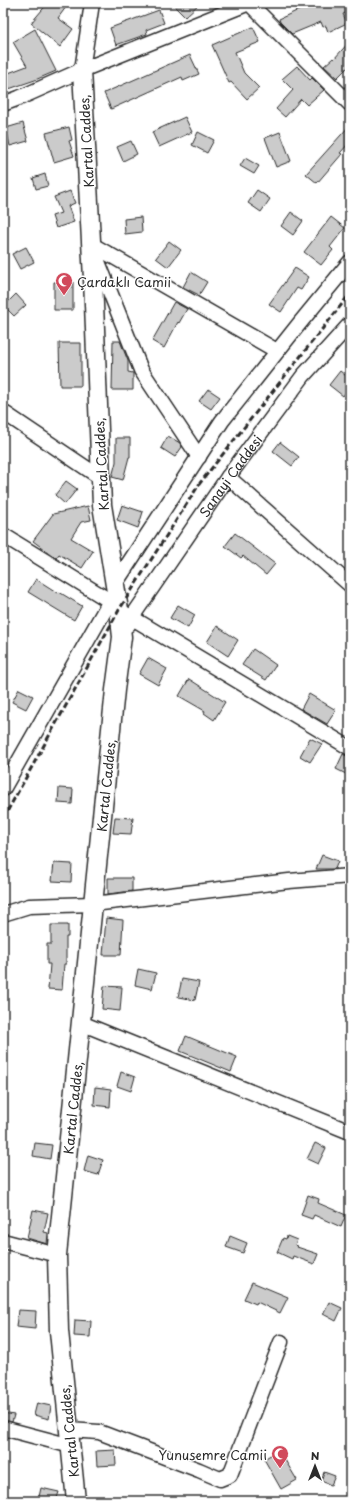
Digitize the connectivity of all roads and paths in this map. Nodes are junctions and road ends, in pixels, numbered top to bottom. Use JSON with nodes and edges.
{"nodes":[{"id":1,"x":92,"y":3,"type":"edge"},
{"id":2,"x":249,"y":3,"type":"edge"},
{"id":3,"x":228,"y":6,"type":"edge"},
{"id":4,"x":82,"y":70,"type":"junction"},
{"id":5,"x":3,"y":104,"type":"edge"},
{"id":6,"x":350,"y":104,"type":"edge"},
{"id":7,"x":91,"y":244,"type":"junction"},
{"id":8,"x":350,"y":262,"type":"edge"},
{"id":9,"x":350,"y":324,"type":"edge"},
{"id":10,"x":278,"y":351,"type":"junction"},
{"id":11,"x":3,"y":412,"type":"edge"},
{"id":12,"x":199,"y":457,"type":"junction"},
{"id":13,"x":228,"y":477,"type":"junction"},
{"id":14,"x":101,"y":478,"type":"junction"},
{"id":15,"x":3,"y":535,"type":"edge"},
{"id":16,"x":350,"y":585,"type":"edge"},
{"id":17,"x":119,"y":603,"type":"junction"},
{"id":18,"x":350,"y":748,"type":"edge"},
{"id":19,"x":3,"y":789,"type":"edge"},
{"id":20,"x":350,"y":876,"type":"edge"},
{"id":21,"x":93,"y":904,"type":"junction"},
{"id":22,"x":3,"y":914,"type":"edge"},
{"id":23,"x":80,"y":1023,"type":"junction"},
{"id":24,"x":350,"y":1132,"type":"edge"},
{"id":25,"x":3,"y":1241,"type":"edge"},
{"id":26,"x":57,"y":1254,"type":"junction"},
{"id":27,"x":281,"y":1342,"type":"dead end"},
{"id":28,"x":3,"y":1428,"type":"edge"},
{"id":29,"x":70,"y":1438,"type":"junction"},
{"id":30,"x":76,"y":1501,"type":"edge"}],
"edges":[{"from":1,"to":4,"type":"street"},
{"from":2,"to":3,"type":"street"},
{"from":2,"to":6,"type":"street"},
{"from":3,"to":4,"type":"street"},
{"from":4,"to":5,"type":"street"},
{"from":4,"to":7,"type":"main road","name":"Kartal Caddes,"},
{"from":7,"to":10,"type":"street"},
{"from":7,"to":12,"type":"street"},
{"from":7,"to":14,"type":"main road","name":"Kartal Caddes,"},
{"from":8,"to":10,"type":"street"},
{"from":9,"to":13,"type":"street","name":"Sanayi Caddesi"},
{"from":10,"to":12,"type":"street"},
{"from":11,"to":14,"type":"street"},
{"from":12,"to":17,"type":"street"},
{"from":13,"to":16,"type":"street"},
{"from":13,"to":17,"type":"street","name":"Sanayi Caddesi"},
{"from":14,"to":17,"type":"main road","name":"Kartal Caddes,"},
{"from":15,"to":17,"type":"street"},
{"from":17,"to":18,"type":"street"},
{"from":17,"to":19,"type":"street"},
{"from":17,"to":21,"type":"main road","name":"Kartal Caddes,"},
{"from":20,"to":21,"type":"street"},
{"from":21,"to":22,"type":"street"},
{"from":21,"to":23,"type":"main road","name":"Kartal Caddes,"},
{"from":23,"to":24,"type":"street"},
{"from":23,"to":26,"type":"main road","name":"Kartal Caddes,"},
{"from":25,"to":26,"type":"street"},
{"from":26,"to":29,"type":"main road","name":"Kartal Caddes,"},
{"from":27,"to":29,"type":"street"},
{"from":28,"to":29,"type":"street"},
{"from":29,"to":30,"type":"main road","name":"Kartal Caddes,"}]}
